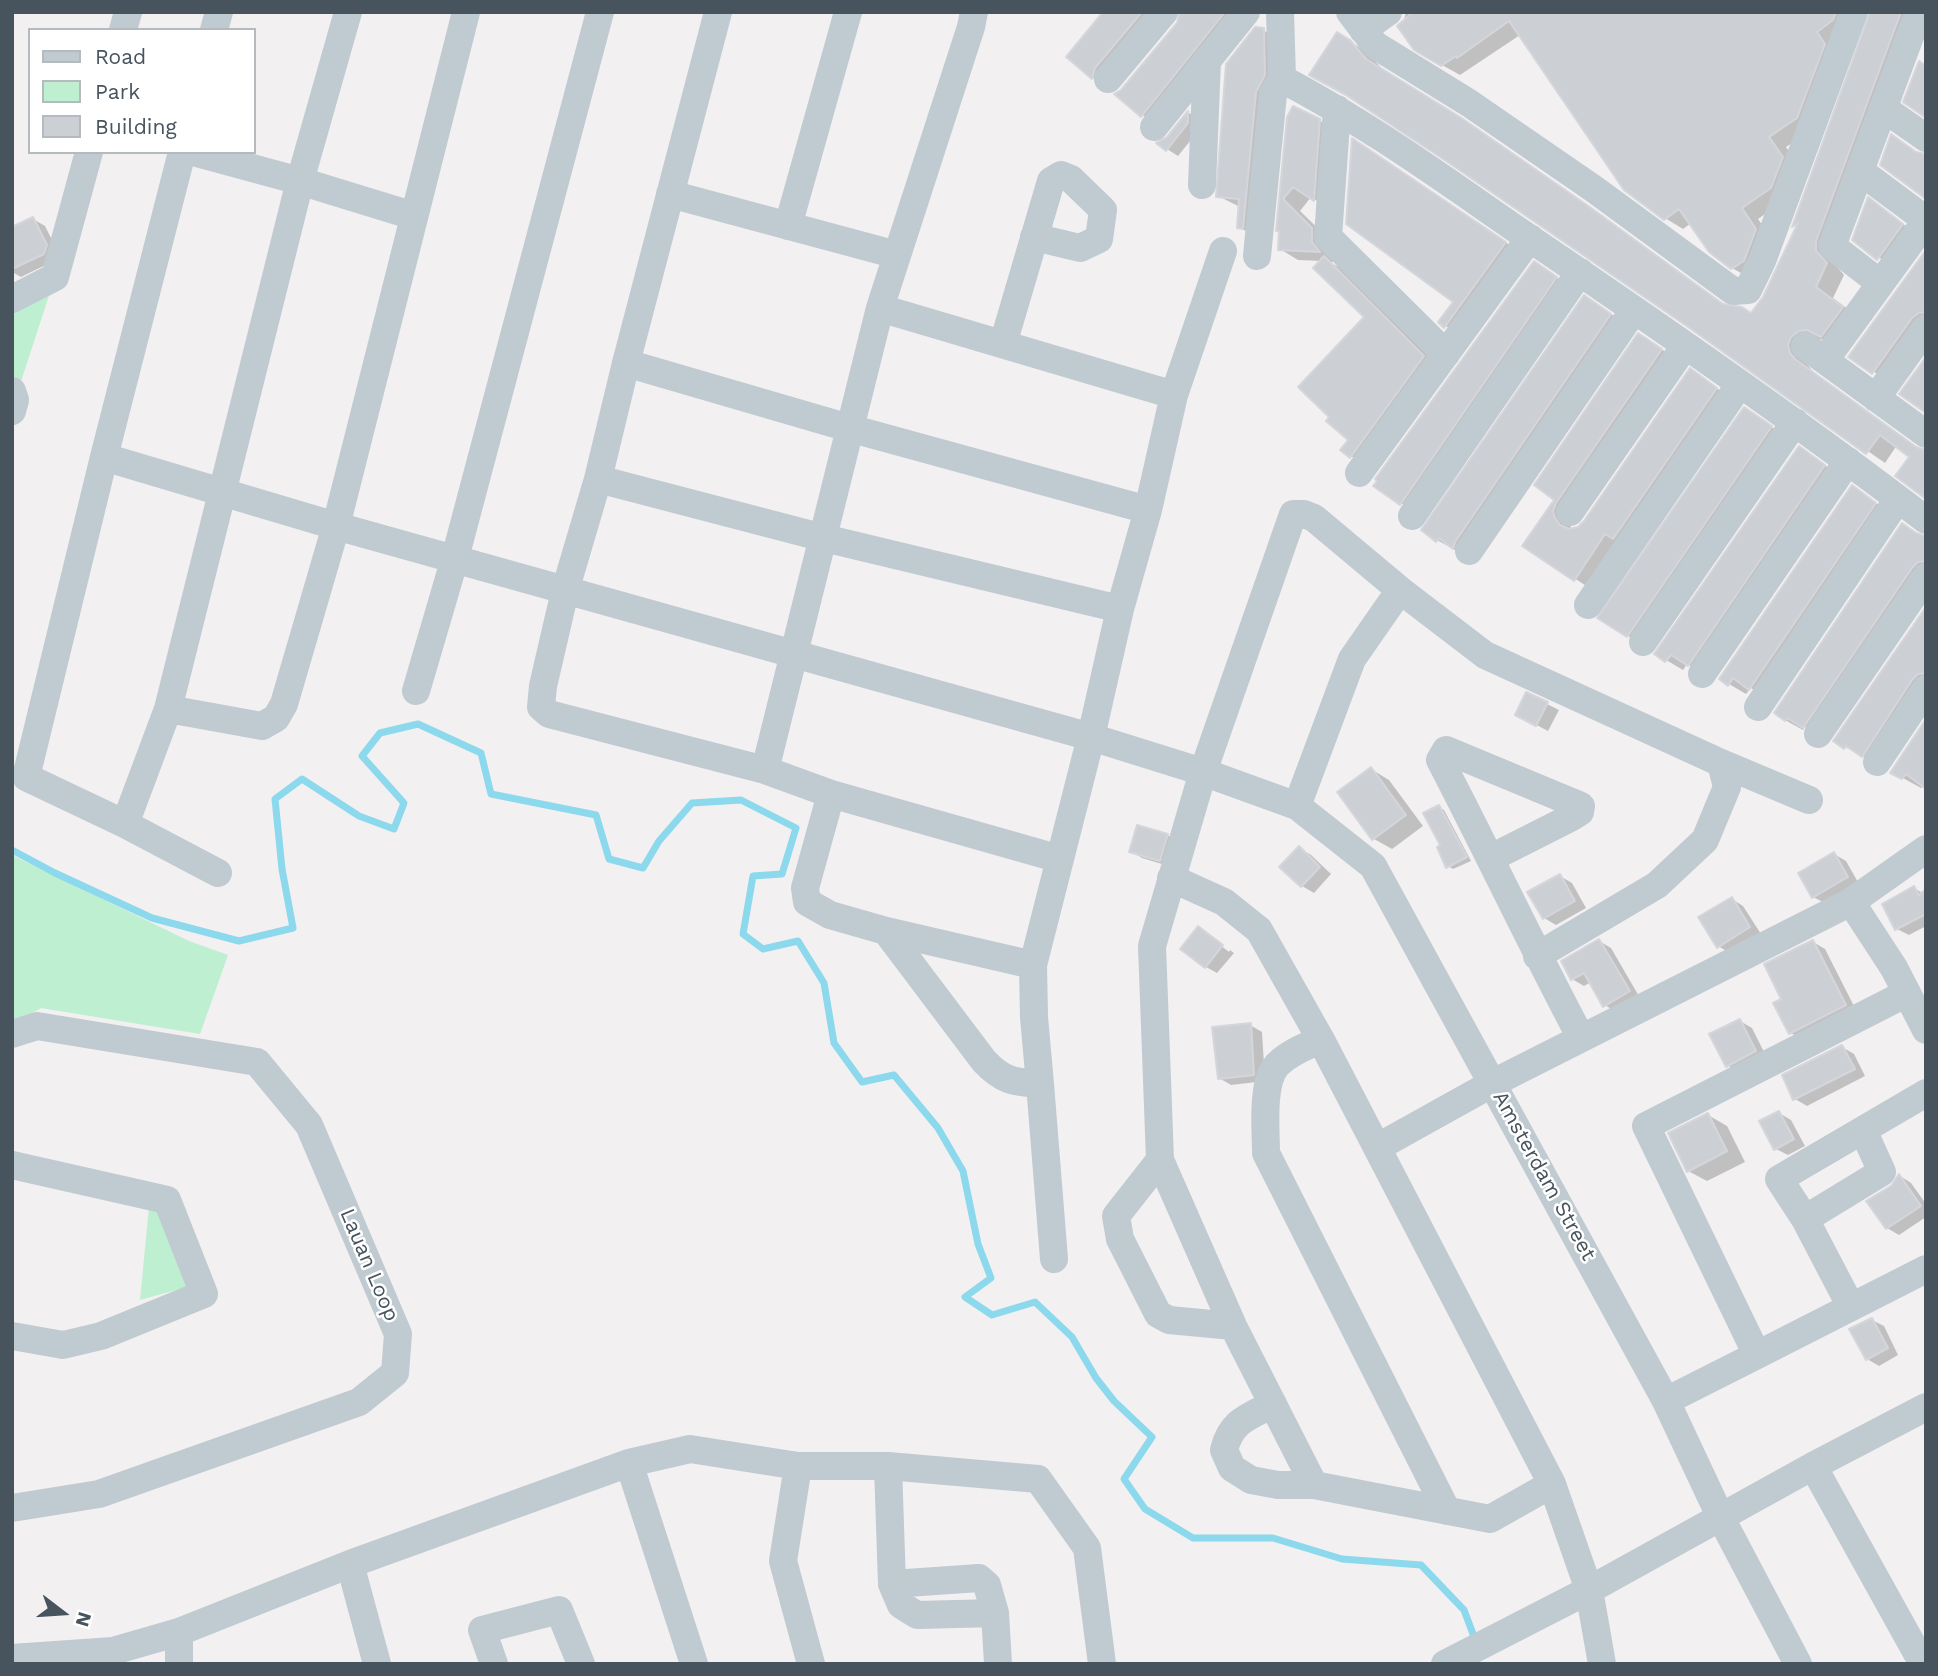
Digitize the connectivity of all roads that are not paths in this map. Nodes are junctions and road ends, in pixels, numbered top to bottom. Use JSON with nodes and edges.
{"nodes":[{"id":1,"x":348,"y":12,"type":"edge"},
{"id":2,"x":466,"y":12,"type":"edge"},
{"id":3,"x":600,"y":12,"type":"edge"},
{"id":4,"x":718,"y":12,"type":"edge"},
{"id":5,"x":848,"y":12,"type":"edge"},
{"id":6,"x":974,"y":12,"type":"edge"},
{"id":7,"x":1164,"y":12,"type":"edge"},
{"id":8,"x":1246,"y":12,"type":"edge"},
{"id":9,"x":1280,"y":12,"type":"edge"},
{"id":10,"x":1388,"y":12,"type":"edge"},
{"id":11,"x":1854,"y":12,"type":"edge"},
{"id":12,"x":1919,"y":12,"type":"edge"},
{"id":13,"x":1357,"y":21,"type":"edge"},
{"id":14,"x":1916,"y":55,"type":"edge"},
{"id":15,"x":1208,"y":60,"type":"junction"},
{"id":16,"x":1108,"y":79,"type":"dead end"},
{"id":17,"x":1282,"y":79,"type":"junction"},
{"id":18,"x":1883,"y":108,"type":"junction"},
{"id":19,"x":1337,"y":109,"type":"junction"},
{"id":20,"x":1154,"y":127,"type":"dead end"},
{"id":21,"x":1926,"y":138,"type":"edge"},
{"id":22,"x":88,"y":154,"type":"edge"},
{"id":23,"x":181,"y":154,"type":"edge"},
{"id":24,"x":200,"y":154,"type":"edge"},
{"id":25,"x":1860,"y":171,"type":"junction"},
{"id":26,"x":300,"y":181,"type":"junction"},
{"id":27,"x":1202,"y":185,"type":"dead end"},
{"id":28,"x":670,"y":194,"type":"junction"},
{"id":29,"x":414,"y":216,"type":"junction"},
{"id":30,"x":1926,"y":220,"type":"edge"},
{"id":31,"x":788,"y":226,"type":"junction"},
{"id":32,"x":1034,"y":237,"type":"dead end"},
{"id":33,"x":1530,"y":238,"type":"junction"},
{"id":34,"x":1223,"y":251,"type":"dead end"},
{"id":35,"x":897,"y":255,"type":"junction"},
{"id":36,"x":1257,"y":256,"type":"dead end"},
{"id":37,"x":1580,"y":272,"type":"junction"},
{"id":38,"x":1880,"y":283,"type":"junction"},
{"id":39,"x":12,"y":299,"type":"edge"},
{"id":40,"x":880,"y":308,"type":"junction"},
{"id":41,"x":1634,"y":310,"type":"junction"},
{"id":42,"x":1926,"y":328,"type":"edge"},
{"id":43,"x":1003,"y":344,"type":"junction"},
{"id":44,"x":1685,"y":346,"type":"junction"},
{"id":45,"x":1446,"y":354,"type":"junction"},
{"id":46,"x":626,"y":363,"type":"junction"},
{"id":47,"x":1740,"y":384,"type":"junction"},
{"id":48,"x":12,"y":391,"type":"edge"},
{"id":49,"x":1174,"y":395,"type":"junction"},
{"id":50,"x":1876,"y":397,"type":"junction"},
{"id":51,"x":12,"y":411,"type":"edge"},
{"id":52,"x":1795,"y":422,"type":"junction"},
{"id":53,"x":849,"y":428,"type":"junction"},
{"id":54,"x":1926,"y":434,"type":"edge"},
{"id":55,"x":104,"y":457,"type":"junction"},
{"id":56,"x":1848,"y":461,"type":"junction"},
{"id":57,"x":1359,"y":473,"type":"dead end"},
{"id":58,"x":598,"y":479,"type":"junction"},
{"id":59,"x":223,"y":491,"type":"junction"},
{"id":60,"x":1898,"y":499,"type":"junction"},
{"id":61,"x":1148,"y":510,"type":"junction"},
{"id":62,"x":1570,"y":512,"type":"dead end"},
{"id":63,"x":1412,"y":516,"type":"dead end"},
{"id":64,"x":1926,"y":520,"type":"edge"},
{"id":65,"x":336,"y":526,"type":"junction"},
{"id":66,"x":824,"y":538,"type":"junction"},
{"id":67,"x":1469,"y":551,"type":"dead end"},
{"id":68,"x":454,"y":558,"type":"junction"},
{"id":69,"x":1926,"y":577,"type":"edge"},
{"id":70,"x":1400,"y":590,"type":"junction"},
{"id":71,"x":565,"y":591,"type":"junction"},
{"id":72,"x":1588,"y":605,"type":"dead end"},
{"id":73,"x":1121,"y":609,"type":"junction"},
{"id":74,"x":1643,"y":642,"type":"dead end"},
{"id":75,"x":793,"y":654,"type":"junction"},
{"id":76,"x":1702,"y":674,"type":"dead end"},
{"id":77,"x":1926,"y":689,"type":"edge"},
{"id":78,"x":416,"y":691,"type":"dead end"},
{"id":79,"x":1758,"y":707,"type":"dead end"},
{"id":80,"x":168,"y":709,"type":"junction"},
{"id":81,"x":1818,"y":733,"type":"dead end"},
{"id":82,"x":1091,"y":737,"type":"junction"},
{"id":83,"x":1877,"y":762,"type":"dead end"},
{"id":84,"x":1721,"y":763,"type":"junction"},
{"id":85,"x":765,"y":770,"type":"junction"},
{"id":86,"x":1203,"y":772,"type":"junction"},
{"id":87,"x":831,"y":794,"type":"junction"},
{"id":88,"x":1809,"y":800,"type":"dead end"},
{"id":89,"x":1297,"y":806,"type":"junction"},
{"id":90,"x":125,"y":824,"type":"junction"},
{"id":91,"x":1926,"y":849,"type":"edge"},
{"id":92,"x":1491,"y":858,"type":"junction"},
{"id":93,"x":1060,"y":859,"type":"junction"},
{"id":94,"x":218,"y":873,"type":"dead end"},
{"id":95,"x":1171,"y":878,"type":"junction"},
{"id":96,"x":1852,"y":902,"type":"junction"},
{"id":97,"x":886,"y":931,"type":"junction"},
{"id":98,"x":1537,"y":956,"type":"junction"},
{"id":99,"x":1033,"y":965,"type":"junction"},
{"id":100,"x":1907,"y":993,"type":"junction"},
{"id":101,"x":1926,"y":1030,"type":"edge"},
{"id":102,"x":12,"y":1034,"type":"edge"},
{"id":103,"x":1581,"y":1038,"type":"junction"},
{"id":104,"x":1321,"y":1040,"type":"junction"},
{"id":105,"x":1493,"y":1083,"type":"junction"},
{"id":106,"x":1040,"y":1084,"type":"junction"},
{"id":107,"x":1926,"y":1093,"type":"edge"},
{"id":108,"x":1863,"y":1130,"type":"junction"},
{"id":109,"x":1378,"y":1147,"type":"junction"},
{"id":110,"x":1160,"y":1160,"type":"junction"},
{"id":111,"x":12,"y":1165,"type":"edge"},
{"id":112,"x":1805,"y":1219,"type":"junction"},
{"id":113,"x":1054,"y":1259,"type":"dead end"},
{"id":114,"x":1926,"y":1269,"type":"edge"},
{"id":115,"x":1852,"y":1307,"type":"junction"},
{"id":116,"x":1233,"y":1326,"type":"junction"},
{"id":117,"x":12,"y":1336,"type":"edge"},
{"id":118,"x":1758,"y":1355,"type":"junction"},
{"id":119,"x":1666,"y":1401,"type":"junction"},
{"id":120,"x":1273,"y":1404,"type":"junction"},
{"id":121,"x":1926,"y":1407,"type":"edge"},
{"id":122,"x":629,"y":1463,"type":"junction"},
{"id":123,"x":798,"y":1466,"type":"junction"},
{"id":124,"x":888,"y":1466,"type":"junction"},
{"id":125,"x":1812,"y":1466,"type":"junction"},
{"id":126,"x":1552,"y":1484,"type":"junction"},
{"id":127,"x":1314,"y":1485,"type":"junction"},
{"id":128,"x":12,"y":1508,"type":"edge"},
{"id":129,"x":1447,"y":1511,"type":"junction"},
{"id":130,"x":1720,"y":1517,"type":"junction"},
{"id":131,"x":350,"y":1564,"type":"junction"},
{"id":132,"x":1589,"y":1590,"type":"junction"},
{"id":133,"x":179,"y":1632,"type":"junction"},
{"id":134,"x":12,"y":1658,"type":"edge"},
{"id":135,"x":44,"y":1660,"type":"edge"},
{"id":136,"x":1452,"y":1660,"type":"edge"},
{"id":137,"x":689,"y":1662,"type":"edge"},
{"id":138,"x":179,"y":1664,"type":"edge"},
{"id":139,"x":377,"y":1664,"type":"edge"},
{"id":140,"x":494,"y":1664,"type":"edge"},
{"id":141,"x":581,"y":1664,"type":"edge"},
{"id":142,"x":811,"y":1664,"type":"edge"},
{"id":143,"x":998,"y":1664,"type":"edge"},
{"id":144,"x":1102,"y":1664,"type":"edge"},
{"id":145,"x":1602,"y":1664,"type":"edge"},
{"id":146,"x":1798,"y":1664,"type":"edge"},
{"id":147,"x":1923,"y":1664,"type":"edge"}],
"edges":[{"from":1,"to":26,"type":"street"},
{"from":2,"to":29,"type":"street"},
{"from":3,"to":68,"type":"street"},
{"from":4,"to":28,"type":"street"},
{"from":5,"to":31,"type":"street"},
{"from":6,"to":35,"type":"street"},
{"from":7,"to":16,"type":"street"},
{"from":8,"to":15,"type":"street"},
{"from":9,"to":17,"type":"street"},
{"from":10,"to":13,"type":"street"},
{"from":11,"to":13,"type":"street"},
{"from":12,"to":14,"type":"street"},
{"from":14,"to":18,"type":"street"},
{"from":15,"to":20,"type":"street"},
{"from":15,"to":27,"type":"street"},
{"from":17,"to":19,"type":"street"},
{"from":17,"to":36,"type":"street"},
{"from":18,"to":21,"type":"street"},
{"from":18,"to":25,"type":"street"},
{"from":19,"to":33,"type":"street"},
{"from":19,"to":45,"type":"street"},
{"from":22,"to":39,"type":"street"},
{"from":23,"to":55,"type":"street"},
{"from":24,"to":26,"type":"street"},
{"from":25,"to":30,"type":"street"},
{"from":25,"to":38,"type":"street"},
{"from":26,"to":29,"type":"street"},
{"from":26,"to":59,"type":"street"},
{"from":28,"to":31,"type":"street"},
{"from":28,"to":46,"type":"street"},
{"from":29,"to":65,"type":"street"},
{"from":30,"to":38,"type":"street"},
{"from":31,"to":35,"type":"street"},
{"from":32,"to":43,"type":"street"},
{"from":33,"to":37,"type":"street"},
{"from":33,"to":45,"type":"street"},
{"from":34,"to":49,"type":"street"},
{"from":35,"to":40,"type":"street"},
{"from":37,"to":41,"type":"street"},
{"from":37,"to":63,"type":"street"},
{"from":38,"to":50,"type":"street"},
{"from":40,"to":43,"type":"street"},
{"from":40,"to":53,"type":"street"},
{"from":41,"to":44,"type":"street"},
{"from":41,"to":67,"type":"street"},
{"from":42,"to":50,"type":"street"},
{"from":43,"to":49,"type":"street"},
{"from":44,"to":47,"type":"street"},
{"from":44,"to":62,"type":"street"},
{"from":45,"to":57,"type":"street"},
{"from":46,"to":53,"type":"street"},
{"from":46,"to":58,"type":"street"},
{"from":47,"to":52,"type":"street"},
{"from":47,"to":72,"type":"street"},
{"from":48,"to":51,"type":"street"},
{"from":49,"to":61,"type":"street"},
{"from":50,"to":54,"type":"street"},
{"from":52,"to":56,"type":"street"},
{"from":52,"to":74,"type":"street"},
{"from":53,"to":61,"type":"street"},
{"from":53,"to":66,"type":"street"},
{"from":55,"to":59,"type":"street","name":"Amsterdam Street"},
{"from":55,"to":90,"type":"street"},
{"from":56,"to":60,"type":"street"},
{"from":56,"to":76,"type":"street"},
{"from":58,"to":66,"type":"street"},
{"from":58,"to":71,"type":"street"},
{"from":59,"to":65,"type":"street","name":"Amsterdam Street"},
{"from":59,"to":80,"type":"street"},
{"from":60,"to":64,"type":"street"},
{"from":60,"to":79,"type":"street"},
{"from":61,"to":73,"type":"street"},
{"from":65,"to":68,"type":"street","name":"Amsterdam Street"},
{"from":65,"to":80,"type":"street"},
{"from":66,"to":73,"type":"street"},
{"from":66,"to":75,"type":"street"},
{"from":68,"to":71,"type":"street","name":"Amsterdam Street"},
{"from":68,"to":78,"type":"street"},
{"from":69,"to":81,"type":"street"},
{"from":70,"to":84,"type":"street"},
{"from":70,"to":86,"type":"street"},
{"from":70,"to":89,"type":"street"},
{"from":71,"to":75,"type":"street","name":"Amsterdam Street"},
{"from":71,"to":85,"type":"street"},
{"from":73,"to":82,"type":"street"},
{"from":75,"to":82,"type":"street","name":"Amsterdam Street"},
{"from":75,"to":85,"type":"street"},
{"from":77,"to":83,"type":"street"},
{"from":80,"to":90,"type":"street"},
{"from":82,"to":86,"type":"street","name":"Amsterdam Street"},
{"from":82,"to":93,"type":"street"},
{"from":84,"to":88,"type":"street"},
{"from":84,"to":98,"type":"street"},
{"from":85,"to":87,"type":"street"},
{"from":86,"to":89,"type":"street","name":"Amsterdam Street"},
{"from":86,"to":95,"type":"street"},
{"from":87,"to":93,"type":"street"},
{"from":87,"to":97,"type":"street"},
{"from":89,"to":105,"type":"street","name":"Amsterdam Street"},
{"from":90,"to":94,"type":"street"},
{"from":91,"to":96,"type":"street"},
{"from":92,"to":92,"type":"street"},
{"from":92,"to":98,"type":"street"},
{"from":93,"to":99,"type":"street"},
{"from":95,"to":104,"type":"street"},
{"from":95,"to":110,"type":"street"},
{"from":96,"to":100,"type":"street"},
{"from":96,"to":103,"type":"street"},
{"from":97,"to":99,"type":"street"},
{"from":97,"to":106,"type":"street"},
{"from":98,"to":103,"type":"street"},
{"from":99,"to":106,"type":"street"},
{"from":100,"to":101,"type":"street"},
{"from":100,"to":118,"type":"street"},
{"from":102,"to":128,"type":"street","name":"Lauan Loop"},
{"from":103,"to":105,"type":"street"},
{"from":104,"to":109,"type":"street"},
{"from":104,"to":129,"type":"street"},
{"from":105,"to":109,"type":"street"},
{"from":105,"to":119,"type":"street","name":"Amsterdam Street"},
{"from":106,"to":113,"type":"street"},
{"from":107,"to":108,"type":"street"},
{"from":108,"to":112,"type":"street"},
{"from":108,"to":112,"type":"street"},
{"from":109,"to":126,"type":"street"},
{"from":110,"to":116,"type":"street"},
{"from":110,"to":116,"type":"street"},
{"from":111,"to":117,"type":"street"},
{"from":112,"to":115,"type":"street"},
{"from":114,"to":115,"type":"street"},
{"from":115,"to":118,"type":"street"},
{"from":116,"to":120,"type":"street"},
{"from":118,"to":119,"type":"street"},
{"from":119,"to":130,"type":"street","name":"Amsterdam Street"},
{"from":120,"to":127,"type":"street"},
{"from":120,"to":127,"type":"street"},
{"from":121,"to":125,"type":"street"},
{"from":122,"to":123,"type":"street"},
{"from":122,"to":131,"type":"street"},
{"from":122,"to":137,"type":"street"},
{"from":123,"to":124,"type":"street"},
{"from":123,"to":142,"type":"street"},
{"from":124,"to":143,"type":"street"},
{"from":124,"to":144,"type":"street"},
{"from":125,"to":130,"type":"street"},
{"from":125,"to":147,"type":"street"},
{"from":126,"to":129,"type":"street"},
{"from":126,"to":132,"type":"street"},
{"from":127,"to":129,"type":"street"},
{"from":130,"to":132,"type":"street"},
{"from":130,"to":146,"type":"street","name":"Amsterdam Street"},
{"from":131,"to":133,"type":"street"},
{"from":131,"to":139,"type":"street"},
{"from":132,"to":136,"type":"street"},
{"from":132,"to":145,"type":"street"},
{"from":133,"to":135,"type":"street"},
{"from":133,"to":138,"type":"street"},
{"from":134,"to":135,"type":"street"},
{"from":140,"to":141,"type":"street"}]}
